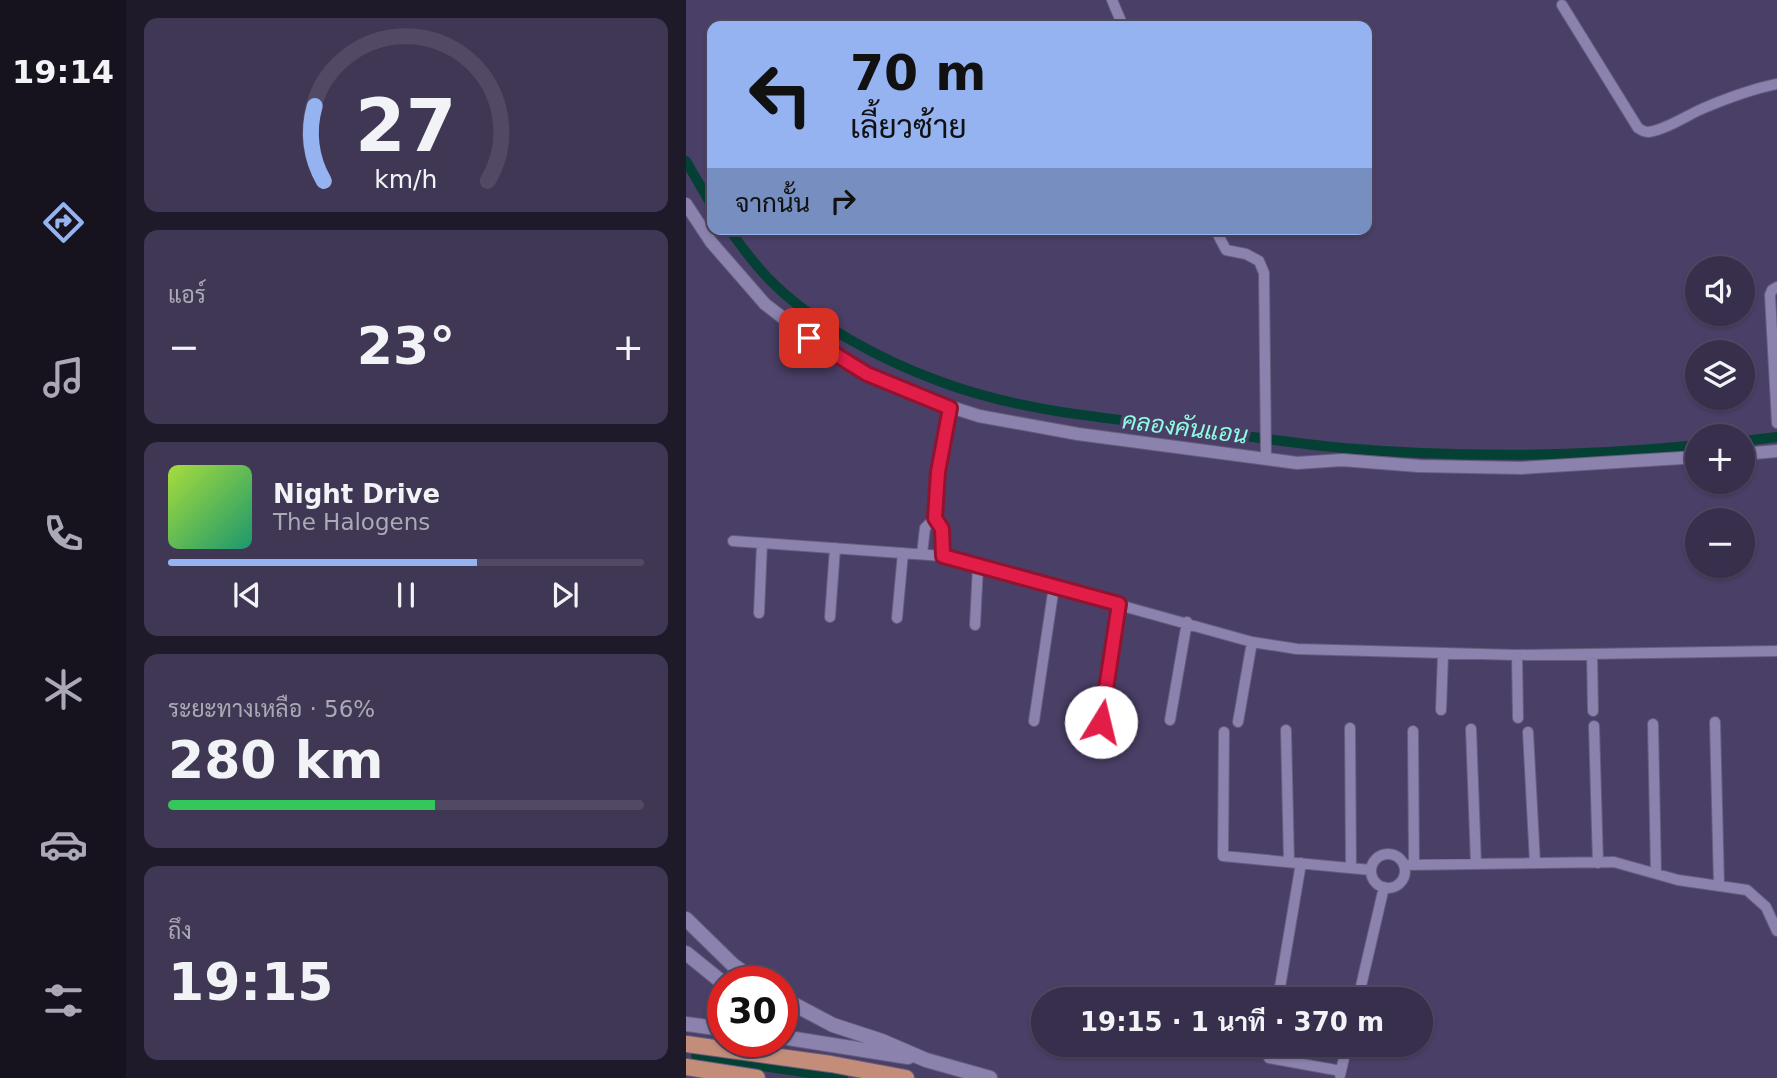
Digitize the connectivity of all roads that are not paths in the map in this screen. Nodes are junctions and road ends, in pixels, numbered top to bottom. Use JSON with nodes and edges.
{"nodes":[{"id":1,"x":1112,"y":0,"type":"edge"},
{"id":2,"x":1562,"y":5,"type":"dead end"},
{"id":3,"x":1122,"y":21,"type":"edge"},
{"id":4,"x":1777,"y":84,"type":"edge"},
{"id":5,"x":686,"y":204,"type":"edge"},
{"id":6,"x":1218,"y":235,"type":"edge"},
{"id":7,"x":1777,"y":288,"type":"edge"},
{"id":8,"x":950,"y":408,"type":"junction"},
{"id":9,"x":1776,"y":417,"type":"edge"},
{"id":10,"x":1777,"y":423,"type":"edge"},
{"id":11,"x":1777,"y":451,"type":"edge"},
{"id":12,"x":1755,"y":453,"type":"edge"},
{"id":13,"x":1266,"y":458,"type":"junction"},
{"id":14,"x":1685,"y":458,"type":"edge"},
{"id":15,"x":935,"y":518,"type":"junction"},
{"id":16,"x":733,"y":541,"type":"dead end"},
{"id":17,"x":762,"y":543,"type":"junction"},
{"id":18,"x":835,"y":548,"type":"junction"},
{"id":19,"x":903,"y":553,"type":"junction"},
{"id":20,"x":922,"y":554,"type":"junction"},
{"id":21,"x":943,"y":556,"type":"junction"},
{"id":22,"x":978,"y":566,"type":"junction"},
{"id":23,"x":1054,"y":586,"type":"junction"},
{"id":24,"x":1119,"y":604,"type":"junction"},
{"id":25,"x":759,"y":613,"type":"dead end"},
{"id":26,"x":830,"y":617,"type":"dead end"},
{"id":27,"x":897,"y":618,"type":"dead end"},
{"id":28,"x":1186,"y":622,"type":"junction"},
{"id":29,"x":975,"y":625,"type":"dead end"},
{"id":30,"x":1252,"y":642,"type":"junction"},
{"id":31,"x":1777,"y":651,"type":"edge"},
{"id":32,"x":1443,"y":654,"type":"junction"},
{"id":33,"x":1592,"y":654,"type":"junction"},
{"id":34,"x":1517,"y":655,"type":"junction"},
{"id":35,"x":1441,"y":710,"type":"dead end"},
{"id":36,"x":1593,"y":711,"type":"dead end"},
{"id":37,"x":1518,"y":718,"type":"dead end"},
{"id":38,"x":1170,"y":720,"type":"dead end"},
{"id":39,"x":1034,"y":721,"type":"dead end"},
{"id":40,"x":1101,"y":722,"type":"dead end"},
{"id":41,"x":1238,"y":722,"type":"dead end"},
{"id":42,"x":1715,"y":722,"type":"dead end"},
{"id":43,"x":1653,"y":724,"type":"dead end"},
{"id":44,"x":1594,"y":726,"type":"dead end"},
{"id":45,"x":1350,"y":728,"type":"dead end"},
{"id":46,"x":1471,"y":729,"type":"dead end"},
{"id":47,"x":1286,"y":730,"type":"dead end"},
{"id":48,"x":1413,"y":731,"type":"dead end"},
{"id":49,"x":1224,"y":732,"type":"dead end"},
{"id":50,"x":1528,"y":732,"type":"dead end"},
{"id":51,"x":1295,"y":863,"type":"junction"},
{"id":52,"x":1535,"y":863,"type":"junction"},
{"id":53,"x":1598,"y":863,"type":"junction"},
{"id":54,"x":1476,"y":864,"type":"junction"},
{"id":55,"x":1409,"y":865,"type":"junction"},
{"id":56,"x":1351,"y":868,"type":"junction"},
{"id":57,"x":1371,"y":870,"type":"junction"},
{"id":58,"x":1656,"y":873,"type":"junction"},
{"id":59,"x":1719,"y":886,"type":"junction"},
{"id":60,"x":1384,"y":887,"type":"junction"},
{"id":61,"x":686,"y":919,"type":"edge"},
{"id":62,"x":1777,"y":930,"type":"edge"},
{"id":63,"x":686,"y":953,"type":"edge"},
{"id":64,"x":734,"y":966,"type":"edge"},
{"id":65,"x":707,"y":970,"type":"edge"},
{"id":66,"x":1280,"y":987,"type":"edge"},
{"id":67,"x":1361,"y":987,"type":"edge"},
{"id":68,"x":798,"y":1007,"type":"edge"},
{"id":69,"x":798,"y":1015,"type":"edge"},
{"id":70,"x":686,"y":1024,"type":"edge"},
{"id":71,"x":833,"y":1026,"type":"junction"},
{"id":72,"x":707,"y":1027,"type":"edge"},
{"id":73,"x":798,"y":1040,"type":"edge"},
{"id":74,"x":686,"y":1044,"type":"edge"},
{"id":75,"x":1269,"y":1057,"type":"edge"},
{"id":76,"x":1345,"y":1057,"type":"edge"},
{"id":77,"x":926,"y":1060,"type":"junction"},
{"id":78,"x":686,"y":1067,"type":"edge"},
{"id":79,"x":1341,"y":1075,"type":"edge"},
{"id":80,"x":757,"y":1078,"type":"edge"},
{"id":81,"x":906,"y":1078,"type":"edge"},
{"id":82,"x":990,"y":1078,"type":"edge"}],
"edges":[{"from":1,"to":3,"type":"street"},
{"from":2,"to":4,"type":"street"},
{"from":5,"to":8,"type":"street"},
{"from":6,"to":13,"type":"street"},
{"from":7,"to":9,"type":"street"},
{"from":8,"to":13,"type":"street"},
{"from":8,"to":15,"type":"street"},
{"from":9,"to":10,"type":"street"},
{"from":11,"to":12,"type":"street"},
{"from":13,"to":14,"type":"street"},
{"from":15,"to":20,"type":"street"},
{"from":15,"to":21,"type":"street"},
{"from":16,"to":17,"type":"street"},
{"from":17,"to":18,"type":"street"},
{"from":17,"to":25,"type":"street"},
{"from":18,"to":19,"type":"street"},
{"from":18,"to":26,"type":"street"},
{"from":19,"to":20,"type":"street"},
{"from":19,"to":27,"type":"street"},
{"from":20,"to":21,"type":"street"},
{"from":21,"to":22,"type":"street"},
{"from":22,"to":23,"type":"street"},
{"from":22,"to":29,"type":"street"},
{"from":23,"to":24,"type":"street"},
{"from":23,"to":39,"type":"street"},
{"from":24,"to":28,"type":"street"},
{"from":24,"to":40,"type":"street"},
{"from":28,"to":30,"type":"street"},
{"from":28,"to":38,"type":"street"},
{"from":30,"to":32,"type":"street"},
{"from":30,"to":41,"type":"street"},
{"from":31,"to":33,"type":"street"},
{"from":32,"to":34,"type":"street"},
{"from":32,"to":35,"type":"street"},
{"from":33,"to":34,"type":"street"},
{"from":33,"to":36,"type":"street"},
{"from":34,"to":37,"type":"street"},
{"from":42,"to":59,"type":"street"},
{"from":43,"to":58,"type":"street"},
{"from":44,"to":53,"type":"street"},
{"from":45,"to":56,"type":"street"},
{"from":46,"to":54,"type":"street"},
{"from":47,"to":51,"type":"street"},
{"from":48,"to":55,"type":"street"},
{"from":49,"to":51,"type":"street"},
{"from":50,"to":52,"type":"street"},
{"from":51,"to":56,"type":"street"},
{"from":51,"to":66,"type":"street"},
{"from":52,"to":53,"type":"street"},
{"from":52,"to":54,"type":"street"},
{"from":53,"to":58,"type":"street"},
{"from":54,"to":55,"type":"street"},
{"from":55,"to":57,"type":"street"},
{"from":55,"to":60,"type":"street"},
{"from":56,"to":57,"type":"street"},
{"from":57,"to":60,"type":"street"},
{"from":58,"to":59,"type":"street"},
{"from":59,"to":62,"type":"street"},
{"from":60,"to":67,"type":"street"},
{"from":61,"to":64,"type":"main road"},
{"from":63,"to":65,"type":"main road"},
{"from":68,"to":71,"type":"main road"},
{"from":69,"to":71,"type":"main road"},
{"from":70,"to":72,"type":"main road"},
{"from":71,"to":77,"type":"main road"},
{"from":73,"to":77,"type":"main road"},
{"from":74,"to":81,"type":"main road"},
{"from":75,"to":79,"type":"street"},
{"from":76,"to":79,"type":"street"},
{"from":77,"to":82,"type":"main road"},
{"from":78,"to":80,"type":"main road"}]}
